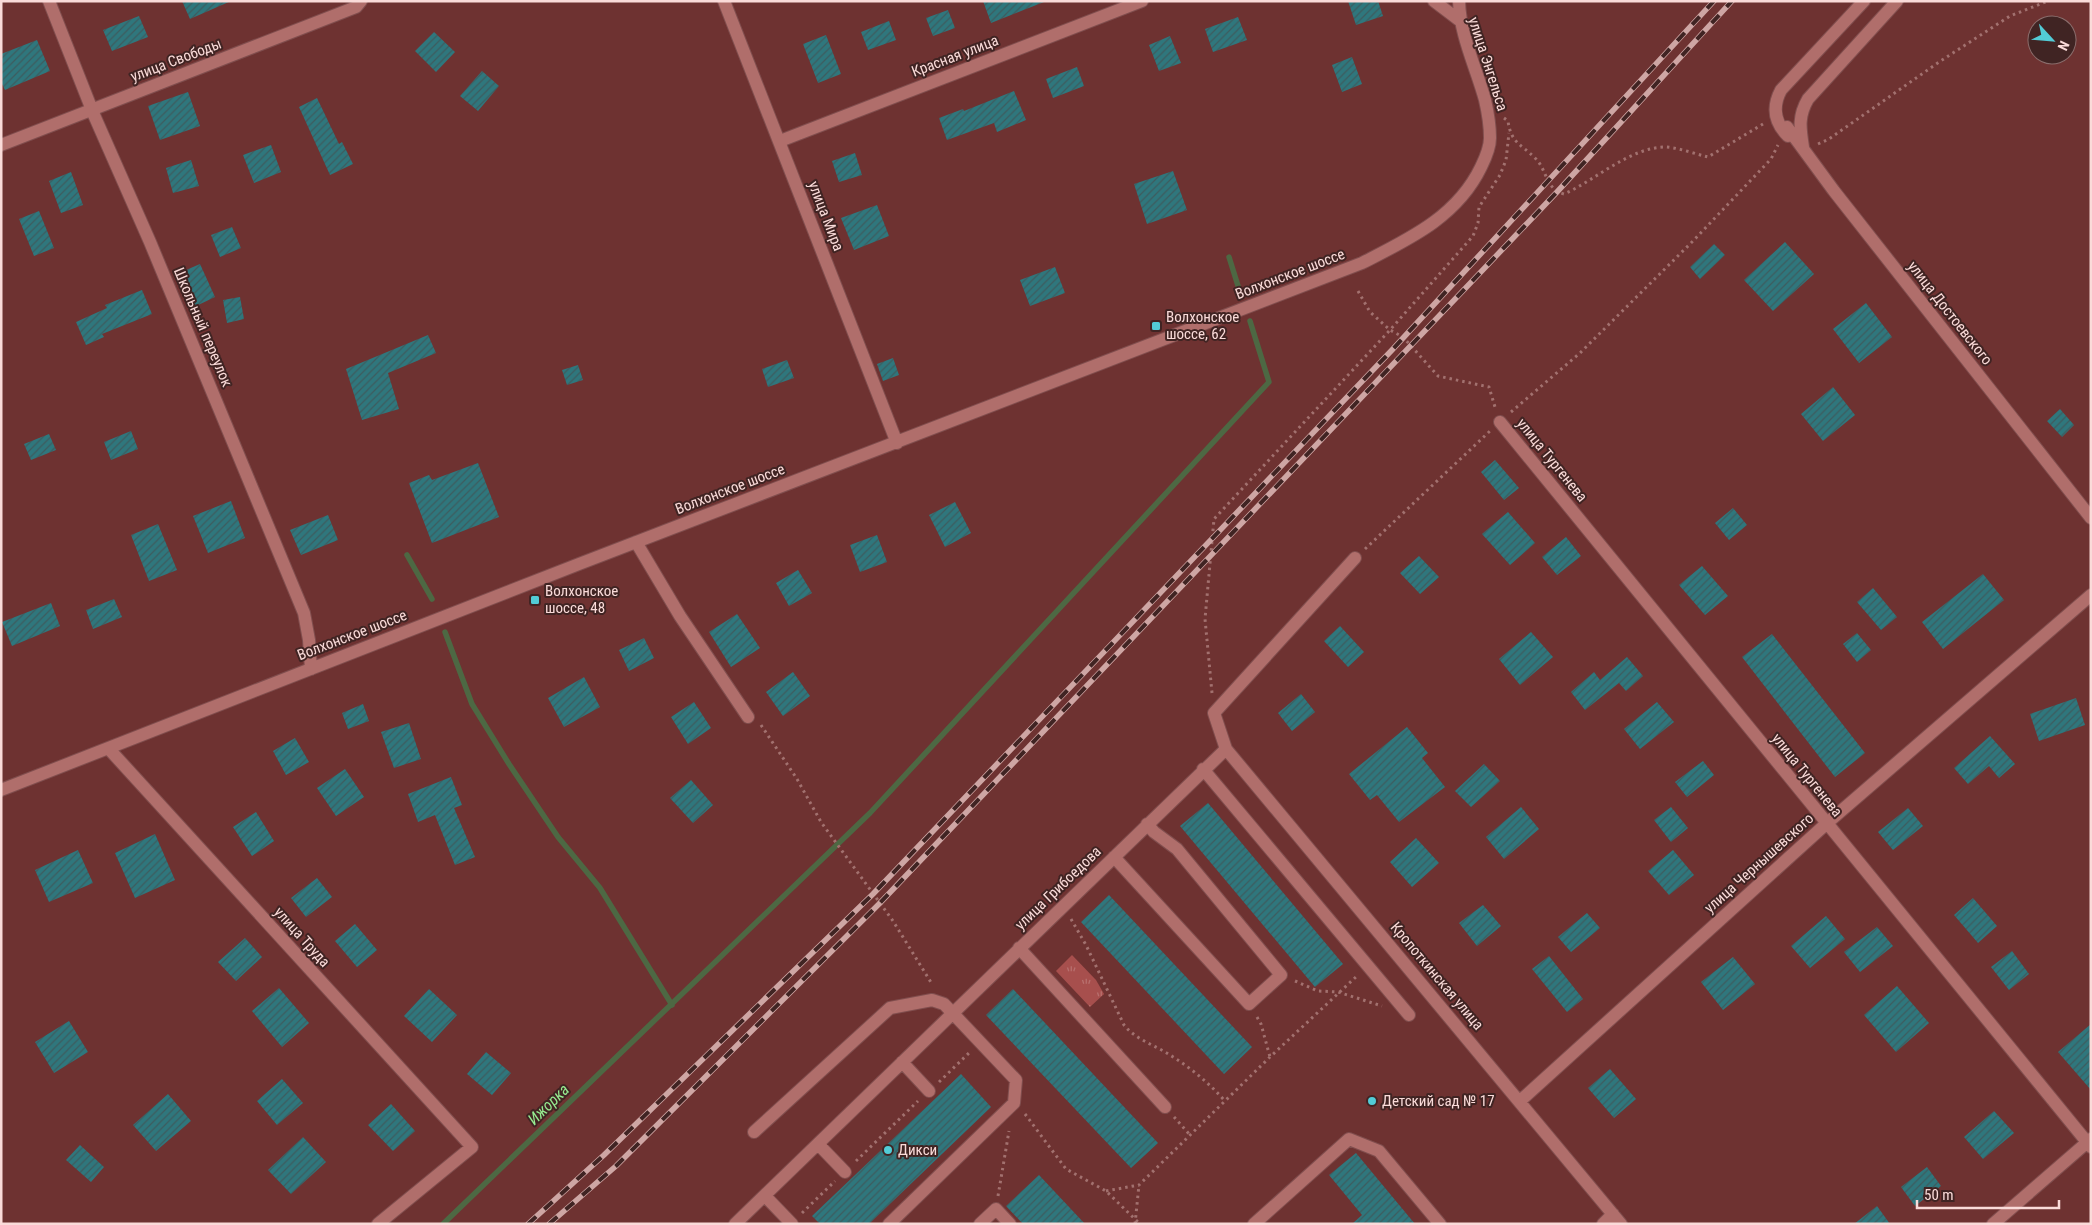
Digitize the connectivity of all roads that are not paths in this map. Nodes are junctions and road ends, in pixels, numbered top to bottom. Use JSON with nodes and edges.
{"nodes":[{"id":1,"x":49,"y":1,"type":"edge"},
{"id":2,"x":361,"y":1,"type":"edge"},
{"id":3,"x":724,"y":1,"type":"edge"},
{"id":4,"x":1142,"y":1,"type":"edge"},
{"id":5,"x":1434,"y":1,"type":"edge"},
{"id":6,"x":1459,"y":1,"type":"edge"},
{"id":7,"x":1864,"y":1,"type":"edge"},
{"id":8,"x":1897,"y":1,"type":"edge"},
{"id":9,"x":1460,"y":20,"type":"junction"},
{"id":10,"x":92,"y":110,"type":"junction"},
{"id":11,"x":780,"y":142,"type":"junction"},
{"id":12,"x":1,"y":145,"type":"edge"},
{"id":13,"x":1804,"y":152,"type":"junction"},
{"id":14,"x":1459,"y":200,"type":"joint"},
{"id":15,"x":1500,"y":422,"type":"road end"},
{"id":16,"x":898,"y":443,"type":"junction"},
{"id":17,"x":2091,"y":518,"type":"edge"},
{"id":18,"x":636,"y":542,"type":"junction"},
{"id":19,"x":1355,"y":558,"type":"road end"},
{"id":20,"x":2091,"y":596,"type":"edge"},
{"id":21,"x":311,"y":669,"type":"junction"},
{"id":22,"x":748,"y":716,"type":"road end"},
{"id":23,"x":109,"y":748,"type":"junction"},
{"id":24,"x":1226,"y":749,"type":"junction"},
{"id":25,"x":1203,"y":769,"type":"junction"},
{"id":26,"x":1,"y":790,"type":"edge"},
{"id":27,"x":1147,"y":824,"type":"junction"},
{"id":28,"x":1826,"y":824,"type":"junction"},
{"id":29,"x":1114,"y":856,"type":"junction"},
{"id":30,"x":1019,"y":948,"type":"junction"},
{"id":31,"x":948,"y":1009,"type":"junction"},
{"id":32,"x":1408,"y":1015,"type":"road end"},
{"id":33,"x":902,"y":1062,"type":"junction"},
{"id":34,"x":929,"y":1090,"type":"road end"},
{"id":35,"x":1520,"y":1101,"type":"junction"},
{"id":36,"x":1165,"y":1107,"type":"road end"},
{"id":37,"x":754,"y":1132,"type":"dead end"},
{"id":38,"x":2090,"y":1142,"type":"edge"},
{"id":39,"x":818,"y":1144,"type":"junction"},
{"id":40,"x":845,"y":1172,"type":"road end"},
{"id":41,"x":765,"y":1196,"type":"junction"},
{"id":42,"x":1617,"y":1219,"type":"edge"},
{"id":43,"x":378,"y":1224,"type":"edge"},
{"id":44,"x":735,"y":1224,"type":"edge"},
{"id":45,"x":791,"y":1224,"type":"edge"},
{"id":46,"x":889,"y":1224,"type":"edge"},
{"id":47,"x":980,"y":1224,"type":"edge"},
{"id":48,"x":1010,"y":1224,"type":"edge"},
{"id":49,"x":1254,"y":1224,"type":"edge"},
{"id":50,"x":1440,"y":1224,"type":"edge"},
{"id":51,"x":1603,"y":1224,"type":"edge"},
{"id":52,"x":1993,"y":1224,"type":"edge"}],
"edges":[{"from":1,"to":10,"type":"street","name":"Школьный переулок"},
{"from":2,"to":10,"type":"street","name":"улица Свободы"},
{"from":3,"to":11,"type":"street","name":"улица Мира"},
{"from":4,"to":11,"type":"street","name":"Красная улица"},
{"from":5,"to":9,"type":"street","name":"улица Энгельса"},
{"from":6,"to":9,"type":"street"},
{"from":7,"to":13,"type":"street","name":"улица Достоевского"},
{"from":8,"to":13,"type":"street"},
{"from":9,"to":14,"type":"street","name":"улица Энгельса"},
{"from":10,"to":12,"type":"street","name":"улица Свободы"},
{"from":10,"to":21,"type":"street","name":"Школьный переулок"},
{"from":11,"to":16,"type":"street","name":"улица Мира"},
{"from":13,"to":17,"type":"street","name":"улица Достоевского"},
{"from":14,"to":16,"type":"street","name":"Волхонское шоссе"},
{"from":15,"to":28,"type":"street","name":"улица Тургенева"},
{"from":16,"to":18,"type":"street","name":"Волхонское шоссе"},
{"from":18,"to":21,"type":"street","name":"Волхонское шоссе"},
{"from":18,"to":22,"type":"street"},
{"from":19,"to":24,"type":"street"},
{"from":20,"to":28,"type":"street","name":"улица Чернышевского"},
{"from":21,"to":23,"type":"street","name":"Волхонское шоссе"},
{"from":23,"to":26,"type":"street","name":"Волхонское шоссе"},
{"from":23,"to":43,"type":"street","name":"улица Труда"},
{"from":24,"to":25,"type":"street","name":"улица Грибоедова"},
{"from":24,"to":35,"type":"street","name":"Кропоткинская улица"},
{"from":25,"to":27,"type":"street","name":"улица Грибоедова"},
{"from":25,"to":32,"type":"street"},
{"from":27,"to":29,"type":"street","name":"улица Грибоедова"},
{"from":27,"to":29,"type":"street"},
{"from":28,"to":35,"type":"street","name":"улица Чернышевского"},
{"from":28,"to":38,"type":"street","name":"улица Тургенева"},
{"from":29,"to":30,"type":"street","name":"улица Грибоедова"},
{"from":30,"to":31,"type":"street","name":"улица Грибоедова"},
{"from":30,"to":36,"type":"street"},
{"from":31,"to":33,"type":"street","name":"улица Грибоедова"},
{"from":31,"to":37,"type":"street"},
{"from":31,"to":46,"type":"street"},
{"from":33,"to":34,"type":"street"},
{"from":33,"to":39,"type":"street","name":"улица Грибоедова"},
{"from":35,"to":42,"type":"street","name":"Кропоткинская улица"},
{"from":38,"to":52,"type":"street"},
{"from":39,"to":40,"type":"street"},
{"from":39,"to":41,"type":"street","name":"улица Грибоедова"},
{"from":41,"to":44,"type":"street","name":"улица Грибоедова"},
{"from":41,"to":45,"type":"street"},
{"from":42,"to":51,"type":"street"},
{"from":47,"to":48,"type":"street"},
{"from":49,"to":50,"type":"street"}]}
